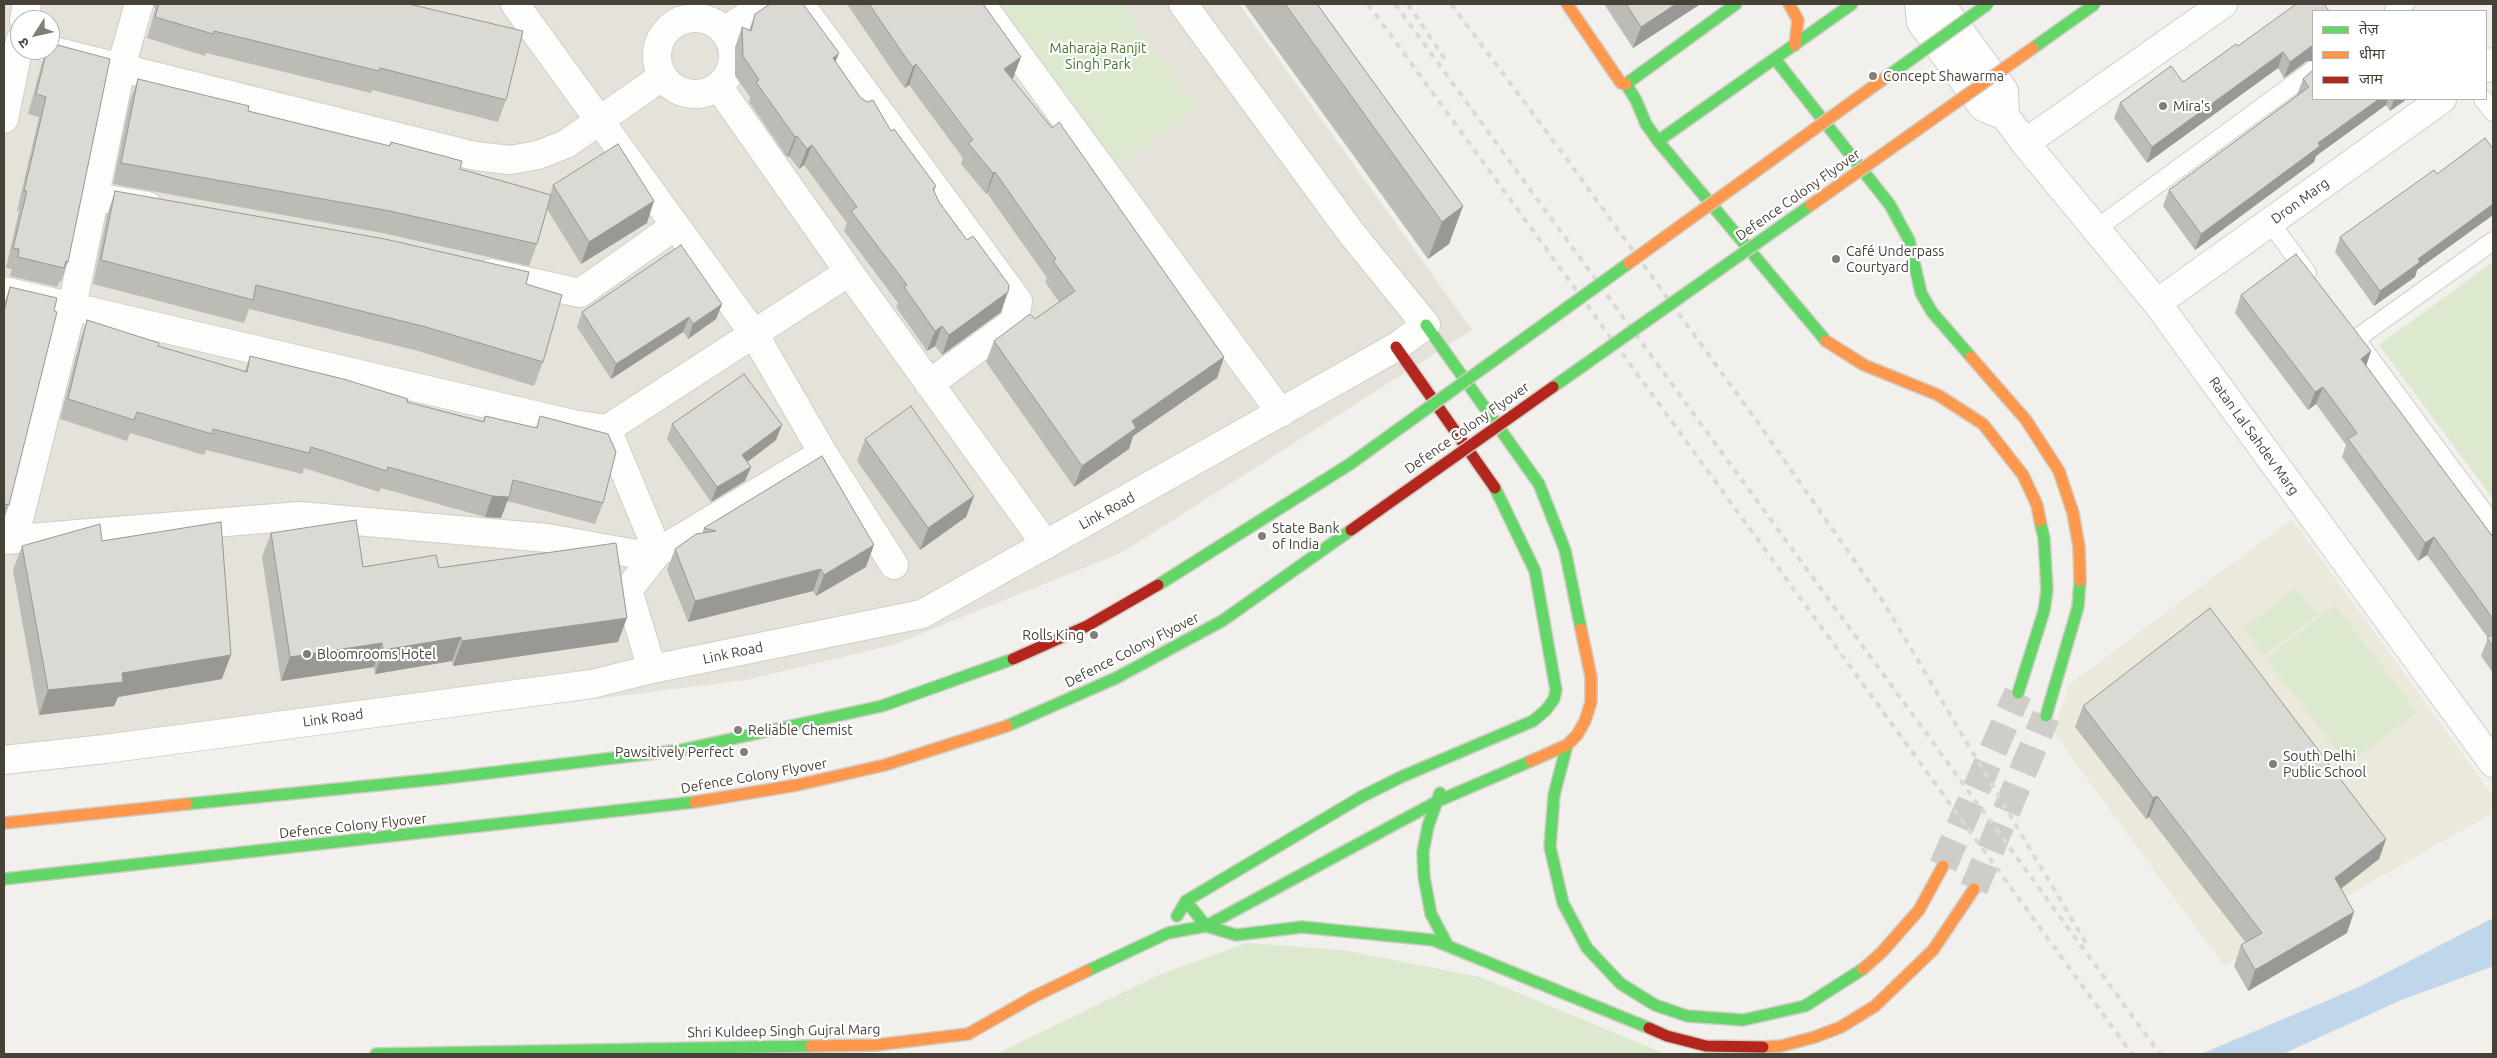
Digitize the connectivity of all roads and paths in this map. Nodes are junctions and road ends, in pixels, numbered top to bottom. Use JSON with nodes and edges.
{"nodes":[{"id":1,"x":139,"y":4,"type":"edge"},
{"id":2,"x":515,"y":4,"type":"edge"},
{"id":3,"x":764,"y":4,"type":"edge"},
{"id":4,"x":800,"y":4,"type":"edge"},
{"id":5,"x":981,"y":4,"type":"edge"},
{"id":6,"x":1183,"y":4,"type":"edge"},
{"id":7,"x":1567,"y":4,"type":"edge"},
{"id":8,"x":1789,"y":4,"type":"edge"},
{"id":9,"x":1852,"y":4,"type":"edge"},
{"id":10,"x":1919,"y":4,"type":"edge"},
{"id":11,"x":1935,"y":4,"type":"edge"},
{"id":12,"x":1988,"y":4,"type":"edge"},
{"id":13,"x":2095,"y":4,"type":"edge"},
{"id":14,"x":2223,"y":4,"type":"edge"},
{"id":15,"x":1732,"y":5,"type":"edge"},
{"id":16,"x":671,"y":13,"type":"edge"},
{"id":17,"x":725,"y":31,"type":"junction"},
{"id":18,"x":504,"y":34,"type":"edge"},
{"id":19,"x":542,"y":43,"type":"junction"},
{"id":20,"x":1795,"y":45,"type":"junction"},
{"id":21,"x":60,"y":52,"type":"edge"},
{"id":22,"x":1775,"y":58,"type":"junction"},
{"id":23,"x":16,"y":60,"type":"edge"},
{"id":24,"x":121,"y":67,"type":"junction"},
{"id":25,"x":2312,"y":71,"type":"edge"},
{"id":26,"x":663,"y":76,"type":"junction"},
{"id":27,"x":1626,"y":84,"type":"junction"},
{"id":28,"x":718,"y":86,"type":"junction"},
{"id":29,"x":2441,"y":100,"type":"edge"},
{"id":30,"x":2484,"y":100,"type":"edge"},
{"id":31,"x":2493,"y":112,"type":"edge"},
{"id":32,"x":2005,"y":116,"type":"junction"},
{"id":33,"x":4,"y":119,"type":"edge"},
{"id":34,"x":598,"y":122,"type":"junction"},
{"id":35,"x":1658,"y":141,"type":"junction"},
{"id":36,"x":2025,"y":143,"type":"junction"},
{"id":37,"x":96,"y":196,"type":"junction"},
{"id":38,"x":174,"y":211,"type":"edge"},
{"id":39,"x":2270,"y":222,"type":"junction"},
{"id":40,"x":675,"y":226,"type":"junction"},
{"id":41,"x":2096,"y":229,"type":"junction"},
{"id":42,"x":2493,"y":241,"type":"edge"},
{"id":43,"x":465,"y":267,"type":"edge"},
{"id":44,"x":849,"y":272,"type":"junction"},
{"id":45,"x":2316,"y":285,"type":"edge"},
{"id":46,"x":4,"y":292,"type":"edge"},
{"id":47,"x":2157,"y":303,"type":"junction"},
{"id":48,"x":72,"y":307,"type":"junction"},
{"id":49,"x":2345,"y":324,"type":"edge"},
{"id":50,"x":1426,"y":325,"type":"junction"},
{"id":51,"x":754,"y":334,"type":"junction"},
{"id":52,"x":2356,"y":339,"type":"junction"},
{"id":53,"x":1396,"y":347,"type":"junction"},
{"id":54,"x":929,"y":384,"type":"junction"},
{"id":55,"x":1282,"y":413,"type":"junction"},
{"id":56,"x":606,"y":429,"type":"junction"},
{"id":57,"x":824,"y":453,"type":"junction"},
{"id":58,"x":2493,"y":525,"type":"edge"},
{"id":59,"x":9,"y":540,"type":"edge"},
{"id":60,"x":1046,"y":545,"type":"junction"},
{"id":61,"x":658,"y":552,"type":"junction"},
{"id":62,"x":894,"y":566,"type":"dead end"},
{"id":63,"x":652,"y":669,"type":"junction"},
{"id":64,"x":2018,"y":693,"type":"tunnel mouth"},
{"id":65,"x":2046,"y":716,"type":"tunnel mouth"},
{"id":66,"x":1567,"y":745,"type":"junction"},
{"id":67,"x":1452,"y":756,"type":"junction"},
{"id":68,"x":4,"y":760,"type":"edge"},
{"id":69,"x":2493,"y":764,"type":"edge"},
{"id":70,"x":1438,"y":801,"type":"junction"},
{"id":71,"x":4,"y":823,"type":"edge"},
{"id":72,"x":1942,"y":866,"type":"tunnel mouth"},
{"id":73,"x":4,"y":879,"type":"edge"},
{"id":74,"x":1974,"y":888,"type":"tunnel mouth"},
{"id":75,"x":1186,"y":901,"type":"junction"},
{"id":76,"x":1206,"y":926,"type":"junction"},
{"id":77,"x":1168,"y":933,"type":"junction"},
{"id":78,"x":1446,"y":944,"type":"junction"},
{"id":79,"x":376,"y":1054,"type":"edge"}],
"edges":[{"from":1,"to":24,"type":"street"},
{"from":2,"to":19,"type":"street"},
{"from":3,"to":17,"type":"street"},
{"from":4,"to":54,"type":"street"},
{"from":5,"to":55,"type":"street"},
{"from":6,"to":50,"type":"street"},
{"from":7,"to":27,"type":"street"},
{"from":8,"to":20,"type":"street"},
{"from":9,"to":20,"type":"street"},
{"from":10,"to":32,"type":"street"},
{"from":11,"to":32,"type":"street"},
{"from":12,"to":71,"type":"street","bridge":true},
{"from":13,"to":73,"type":"street","name":"Defence Colony Flyover","bridge":true},
{"from":14,"to":36,"type":"street"},
{"from":15,"to":27,"type":"street"},
{"from":16,"to":17,"type":"street"},
{"from":16,"to":26,"type":"street"},
{"from":17,"to":28,"type":"street"},
{"from":18,"to":19,"type":"street"},
{"from":19,"to":34,"type":"street"},
{"from":20,"to":22,"type":"street"},
{"from":21,"to":24,"type":"street"},
{"from":22,"to":35,"type":"street"},
{"from":22,"to":65,"type":"street"},
{"from":23,"to":33,"type":"street"},
{"from":24,"to":34,"type":"street"},
{"from":24,"to":37,"type":"street"},
{"from":25,"to":41,"type":"lane"},
{"from":26,"to":28,"type":"street"},
{"from":26,"to":34,"type":"street"},
{"from":27,"to":35,"type":"street"},
{"from":28,"to":44,"type":"street"},
{"from":29,"to":39,"type":"street","name":"Dron Marg"},
{"from":30,"to":31,"type":"lane"},
{"from":32,"to":36,"type":"street","name":"Ratan Lal Sahdev Marg"},
{"from":34,"to":40,"type":"street"},
{"from":35,"to":64,"type":"street"},
{"from":36,"to":41,"type":"street","name":"Ratan Lal Sahdev Marg"},
{"from":37,"to":38,"type":"street"},
{"from":37,"to":48,"type":"street"},
{"from":39,"to":45,"type":"lane"},
{"from":39,"to":47,"type":"street","name":"Dron Marg"},
{"from":40,"to":43,"type":"street"},
{"from":40,"to":51,"type":"street"},
{"from":41,"to":47,"type":"street","name":"Ratan Lal Sahdev Marg"},
{"from":42,"to":52,"type":"lane"},
{"from":44,"to":51,"type":"street"},
{"from":44,"to":54,"type":"street"},
{"from":46,"to":48,"type":"street"},
{"from":47,"to":69,"type":"street","name":"Ratan Lal Sahdev Marg"},
{"from":48,"to":56,"type":"street"},
{"from":48,"to":59,"type":"street"},
{"from":49,"to":52,"type":"lane"},
{"from":50,"to":53,"type":"street","name":"Link Road"},
{"from":50,"to":66,"type":"street"},
{"from":51,"to":56,"type":"street"},
{"from":51,"to":57,"type":"street"},
{"from":52,"to":58,"type":"lane"},
{"from":53,"to":55,"type":"street","name":"Link Road"},
{"from":53,"to":67,"type":"street"},
{"from":54,"to":60,"type":"street"},
{"from":55,"to":60,"type":"street","name":"Link Road"},
{"from":56,"to":61,"type":"street"},
{"from":57,"to":61,"type":"street"},
{"from":57,"to":62,"type":"street"},
{"from":59,"to":61,"type":"street"},
{"from":60,"to":63,"type":"street","name":"Link Road"},
{"from":61,"to":63,"type":"street"},
{"from":63,"to":68,"type":"street","name":"Link Road"},
{"from":66,"to":70,"type":"street"},
{"from":66,"to":72,"type":"street"},
{"from":67,"to":70,"type":"street"},
{"from":67,"to":75,"type":"street"},
{"from":70,"to":76,"type":"street"},
{"from":70,"to":78,"type":"street"},
{"from":74,"to":78,"type":"street"},
{"from":75,"to":76,"type":"street"},
{"from":75,"to":77,"type":"street"},
{"from":76,"to":77,"type":"street","name":"Shri Kuldeep Singh Gujral Marg"},
{"from":76,"to":78,"type":"street"},
{"from":77,"to":79,"type":"street","name":"Shri Kuldeep Singh Gujral Marg"}]}
